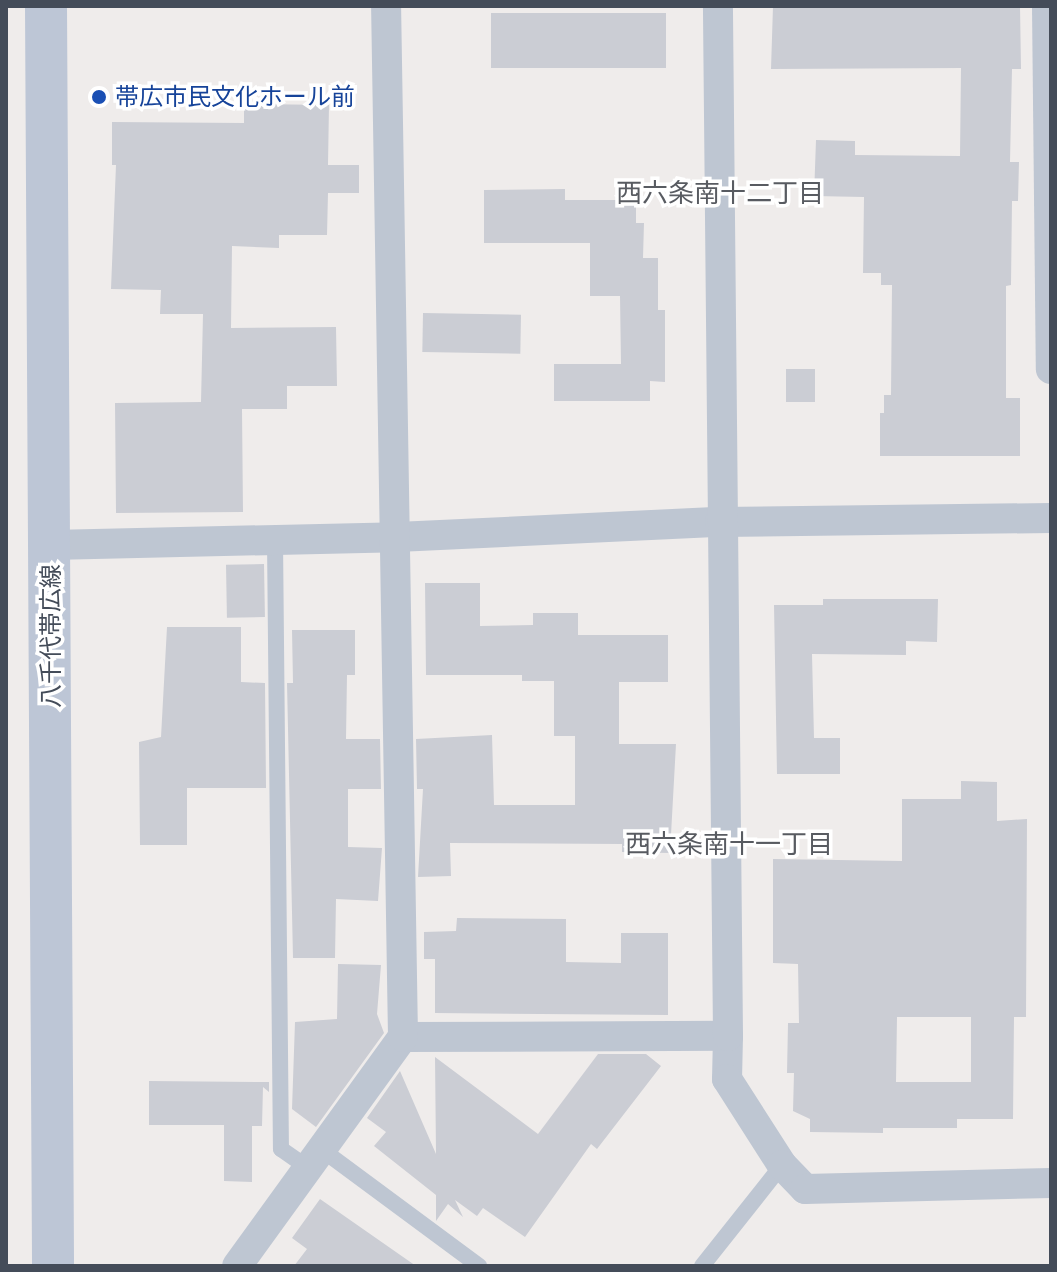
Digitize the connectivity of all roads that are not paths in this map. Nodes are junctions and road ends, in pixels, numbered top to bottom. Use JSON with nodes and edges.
{"nodes":[{"id":1,"x":46,"y":6,"type":"edge"},
{"id":2,"x":386,"y":6,"type":"edge"},
{"id":3,"x":718,"y":6,"type":"edge"},
{"id":4,"x":1047,"y":6,"type":"edge"},
{"id":5,"x":1051,"y":369,"type":"edge"},
{"id":6,"x":1051,"y":518,"type":"edge"},
{"id":7,"x":720,"y":522,"type":"junction"},
{"id":8,"x":397,"y":537,"type":"junction"},
{"id":9,"x":275,"y":540,"type":"junction"},
{"id":10,"x":51,"y":545,"type":"junction"},
{"id":11,"x":728,"y":1036,"type":"junction"},
{"id":12,"x":403,"y":1037,"type":"junction"},
{"id":13,"x":314,"y":1158,"type":"junction"},
{"id":14,"x":782,"y":1165,"type":"junction"},
{"id":15,"x":1051,"y":1183,"type":"edge"},
{"id":16,"x":53,"y":1266,"type":"edge"},
{"id":17,"x":237,"y":1266,"type":"edge"},
{"id":18,"x":479,"y":1266,"type":"edge"},
{"id":19,"x":702,"y":1266,"type":"edge"}],
"edges":[{"from":1,"to":10,"type":"main road","name":"八千代帯広線"},
{"from":2,"to":8,"type":"street"},
{"from":3,"to":7,"type":"street"},
{"from":4,"to":5,"type":"street"},
{"from":6,"to":7,"type":"street"},
{"from":7,"to":8,"type":"street"},
{"from":7,"to":11,"type":"street"},
{"from":8,"to":9,"type":"street"},
{"from":8,"to":12,"type":"street"},
{"from":9,"to":10,"type":"street"},
{"from":9,"to":13,"type":"lane"},
{"from":10,"to":16,"type":"main road","name":"八千代帯広線"},
{"from":11,"to":12,"type":"street"},
{"from":11,"to":14,"type":"street"},
{"from":12,"to":13,"type":"street"},
{"from":13,"to":17,"type":"street"},
{"from":13,"to":18,"type":"lane"},
{"from":14,"to":15,"type":"street"},
{"from":14,"to":19,"type":"lane"}]}
